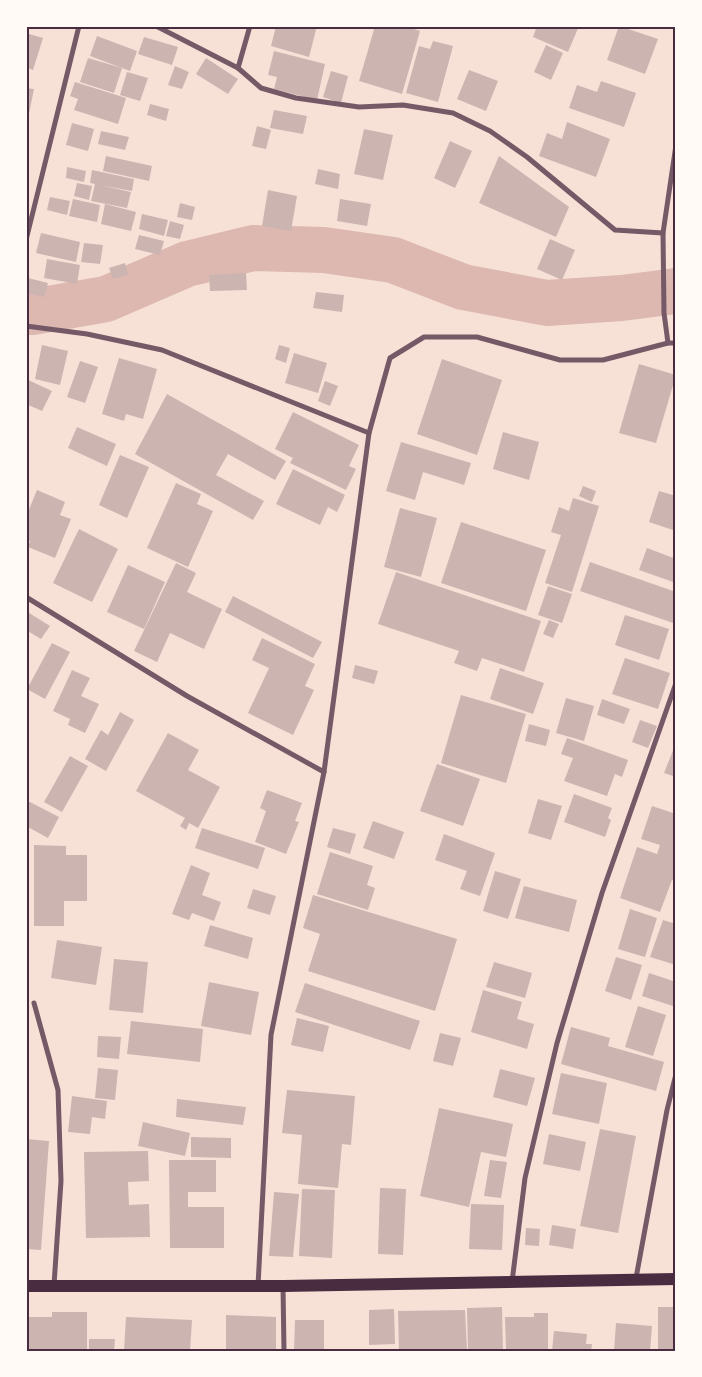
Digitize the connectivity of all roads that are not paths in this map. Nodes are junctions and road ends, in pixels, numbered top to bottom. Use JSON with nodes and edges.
{"nodes":[{"id":1,"x":79,"y":26,"type":"edge"},
{"id":2,"x":156,"y":26,"type":"edge"},
{"id":3,"x":250,"y":26,"type":"edge"},
{"id":4,"x":238,"y":68,"type":"junction"},
{"id":5,"x":676,"y":145,"type":"edge"},
{"id":6,"x":662,"y":233,"type":"junction"},
{"id":7,"x":26,"y":240,"type":"edge"},
{"id":8,"x":26,"y":326,"type":"edge"},
{"id":9,"x":668,"y":342,"type":"junction"},
{"id":10,"x":676,"y":343,"type":"edge"},
{"id":11,"x":369,"y":433,"type":"junction"},
{"id":12,"x":26,"y":597,"type":"edge"},
{"id":13,"x":676,"y":682,"type":"edge"},
{"id":14,"x":324,"y":772,"type":"junction"},
{"id":15,"x":34,"y":1002,"type":"dead end"},
{"id":16,"x":676,"y":1074,"type":"edge"},
{"id":17,"x":636,"y":1279,"type":"junction"},
{"id":18,"x":676,"y":1279,"type":"edge"},
{"id":19,"x":512,"y":1282,"type":"junction"},
{"id":20,"x":26,"y":1286,"type":"edge"},
{"id":21,"x":54,"y":1286,"type":"junction"},
{"id":22,"x":258,"y":1286,"type":"junction"},
{"id":23,"x":283,"y":1286,"type":"junction"},
{"id":24,"x":284,"y":1351,"type":"edge"}],
"edges":[{"from":1,"to":7,"type":"street"},
{"from":2,"to":4,"type":"street"},
{"from":3,"to":4,"type":"street"},
{"from":4,"to":6,"type":"street"},
{"from":5,"to":6,"type":"street"},
{"from":6,"to":9,"type":"street"},
{"from":8,"to":11,"type":"street"},
{"from":9,"to":10,"type":"street"},
{"from":9,"to":11,"type":"street"},
{"from":11,"to":14,"type":"street"},
{"from":12,"to":14,"type":"street"},
{"from":13,"to":19,"type":"street"},
{"from":14,"to":22,"type":"street"},
{"from":15,"to":21,"type":"street"},
{"from":16,"to":17,"type":"street"},
{"from":17,"to":18,"type":"main road"},
{"from":17,"to":19,"type":"main road"},
{"from":19,"to":23,"type":"main road"},
{"from":20,"to":21,"type":"main road"},
{"from":21,"to":22,"type":"main road"},
{"from":22,"to":23,"type":"main road"},
{"from":23,"to":24,"type":"street"}]}
